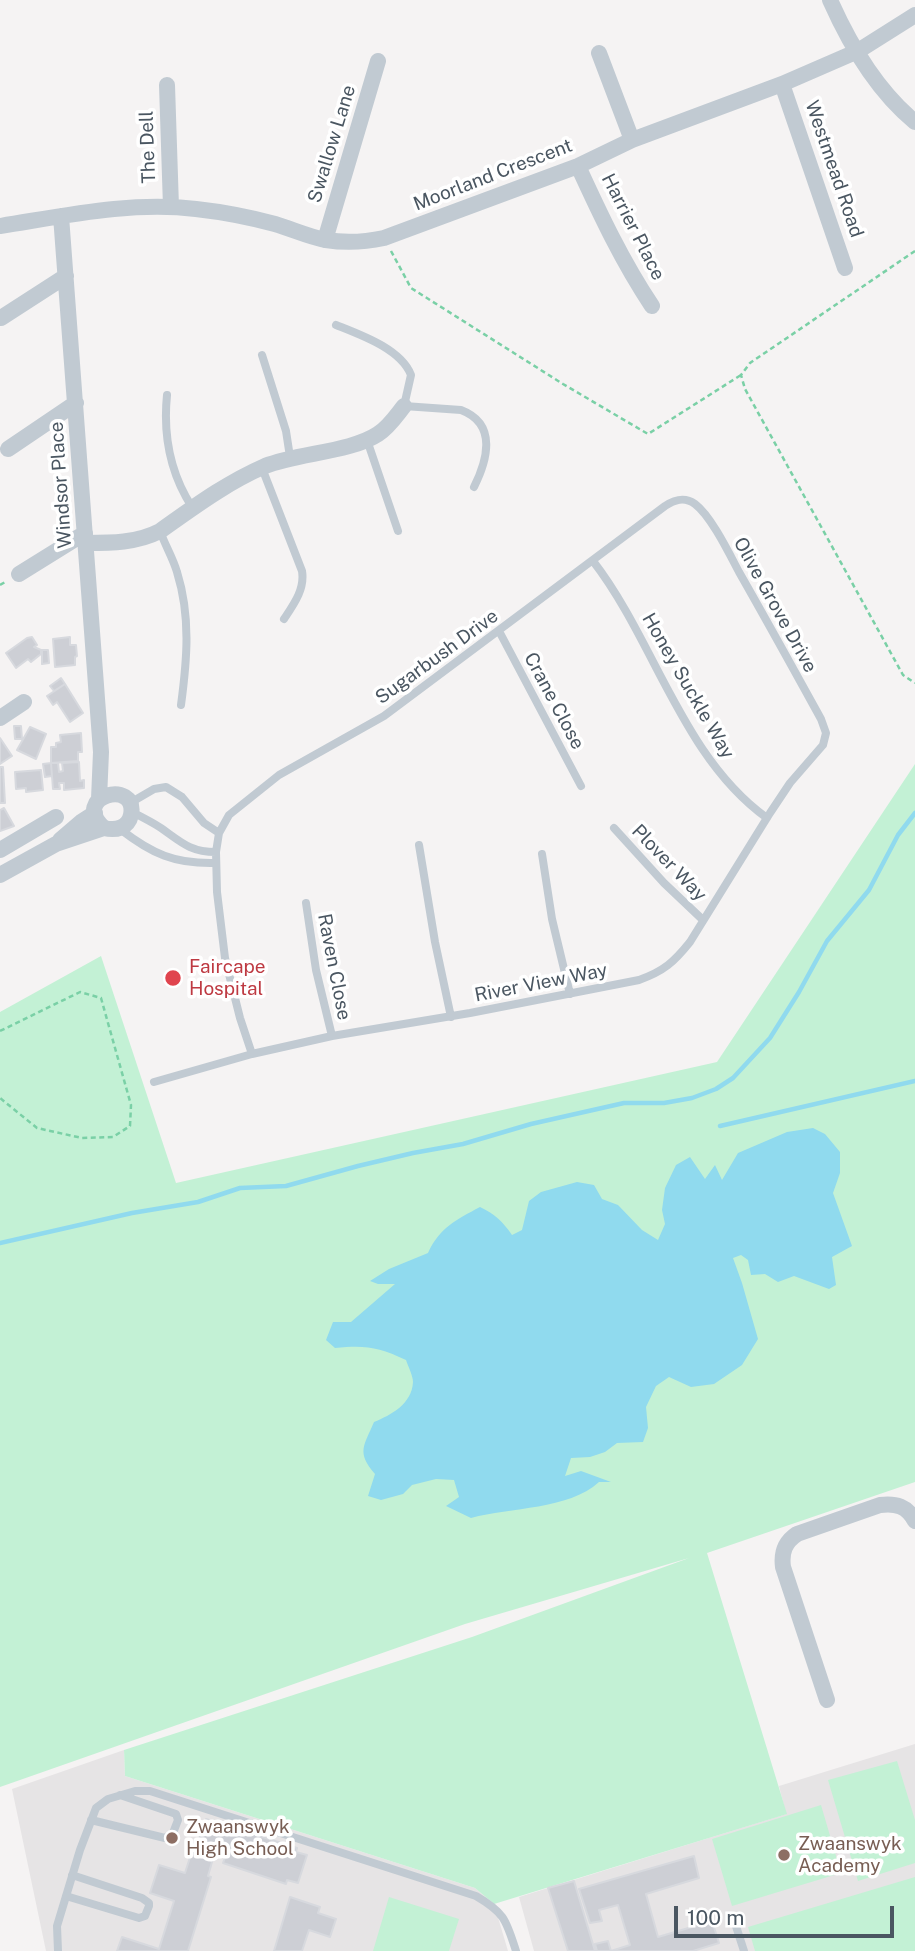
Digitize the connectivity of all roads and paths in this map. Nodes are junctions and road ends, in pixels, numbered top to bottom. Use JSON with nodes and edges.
{"nodes":[{"id":1,"x":830,"y":0,"type":"edge"},
{"id":2,"x":915,"y":15,"type":"edge"},
{"id":3,"x":858,"y":51,"type":"junction"},
{"id":4,"x":599,"y":53,"type":"dead end"},
{"id":5,"x":379,"y":61,"type":"dead end"},
{"id":6,"x":782,"y":83,"type":"junction"},
{"id":7,"x":167,"y":85,"type":"dead end"},
{"id":8,"x":915,"y":122,"type":"edge"},
{"id":9,"x":632,"y":140,"type":"junction"},
{"id":10,"x":579,"y":166,"type":"junction"},
{"id":11,"x":171,"y":207,"type":"junction"},
{"id":12,"x":61,"y":216,"type":"junction"},
{"id":13,"x":0,"y":226,"type":"edge"},
{"id":14,"x":384,"y":238,"type":"junction"},
{"id":15,"x":325,"y":240,"type":"junction"},
{"id":16,"x":915,"y":251,"type":"edge"},
{"id":17,"x":845,"y":268,"type":"dead end"},
{"id":18,"x":66,"y":276,"type":"junction"},
{"id":19,"x":652,"y":306,"type":"dead end"},
{"id":20,"x":1,"y":318,"type":"edge"},
{"id":21,"x":336,"y":325,"type":"dead end"},
{"id":22,"x":262,"y":355,"type":"dead end"},
{"id":23,"x":741,"y":374,"type":"junction"},
{"id":24,"x":167,"y":395,"type":"dead end"},
{"id":25,"x":76,"y":403,"type":"junction"},
{"id":26,"x":404,"y":406,"type":"junction"},
{"id":27,"x":367,"y":440,"type":"junction"},
{"id":28,"x":8,"y":449,"type":"dead end"},
{"id":29,"x":290,"y":457,"type":"junction"},
{"id":30,"x":262,"y":468,"type":"junction"},
{"id":31,"x":474,"y":487,"type":"dead end"},
{"id":32,"x":674,"y":501,"type":"joint"},
{"id":33,"x":192,"y":507,"type":"junction"},
{"id":34,"x":160,"y":531,"type":"junction"},
{"id":35,"x":398,"y":531,"type":"dead end"},
{"id":36,"x":86,"y":538,"type":"junction"},
{"id":37,"x":593,"y":561,"type":"junction"},
{"id":38,"x":19,"y":575,"type":"dead end"},
{"id":39,"x":284,"y":619,"type":"dead end"},
{"id":40,"x":499,"y":631,"type":"junction"},
{"id":41,"x":915,"y":683,"type":"edge"},
{"id":42,"x":24,"y":702,"type":"dead end"},
{"id":43,"x":181,"y":705,"type":"dead end"},
{"id":44,"x":0,"y":718,"type":"edge"},
{"id":45,"x":823,"y":745,"type":"joint"},
{"id":46,"x":101,"y":752,"type":"junction"},
{"id":47,"x":582,"y":786,"type":"dead end"},
{"id":48,"x":128,"y":803,"type":"junction"},
{"id":49,"x":97,"y":806,"type":"junction"},
{"id":50,"x":56,"y":817,"type":"dead end"},
{"id":51,"x":766,"y":818,"type":"junction"},
{"id":52,"x":112,"y":828,"type":"junction"},
{"id":53,"x":614,"y":828,"type":"dead end"},
{"id":54,"x":219,"y":833,"type":"junction"},
{"id":55,"x":56,"y":844,"type":"junction"},
{"id":56,"x":419,"y":845,"type":"dead end"},
{"id":57,"x":0,"y":850,"type":"edge"},
{"id":58,"x":216,"y":852,"type":"junction"},
{"id":59,"x":542,"y":854,"type":"dead end"},
{"id":60,"x":215,"y":863,"type":"junction"},
{"id":61,"x":0,"y":875,"type":"edge"},
{"id":62,"x":306,"y":903,"type":"dead end"},
{"id":63,"x":703,"y":920,"type":"junction"},
{"id":64,"x":570,"y":994,"type":"junction"},
{"id":65,"x":451,"y":1017,"type":"junction"},
{"id":66,"x":0,"y":1031,"type":"edge"},
{"id":67,"x":332,"y":1036,"type":"junction"},
{"id":68,"x":252,"y":1054,"type":"junction"},
{"id":69,"x":154,"y":1082,"type":"dead end"},
{"id":70,"x":0,"y":1098,"type":"edge"},
{"id":71,"x":915,"y":1521,"type":"edge"},
{"id":72,"x":827,"y":1700,"type":"dead end"},
{"id":73,"x":120,"y":1795,"type":"junction"},
{"id":74,"x":90,"y":1820,"type":"junction"},
{"id":75,"x":72,"y":1875,"type":"junction"},
{"id":76,"x":66,"y":1896,"type":"junction"},
{"id":77,"x":733,"y":1917,"type":"dead end"},
{"id":78,"x":58,"y":1951,"type":"edge"},
{"id":79,"x":516,"y":1951,"type":"edge"},
{"id":80,"x":744,"y":1951,"type":"edge"}],
"edges":[{"from":1,"to":3,"type":"street"},
{"from":2,"to":3,"type":"street","name":"Moorland Crescent"},
{"from":3,"to":6,"type":"street","name":"Moorland Crescent"},
{"from":3,"to":8,"type":"street"},
{"from":4,"to":9,"type":"street"},
{"from":5,"to":15,"type":"street","name":"Swallow Lane"},
{"from":6,"to":9,"type":"street","name":"Moorland Crescent"},
{"from":6,"to":17,"type":"street","name":"Westmead Road"},
{"from":7,"to":11,"type":"street","name":"The Dell"},
{"from":9,"to":10,"type":"street","name":"Moorland Crescent"},
{"from":10,"to":14,"type":"street","name":"Moorland Crescent"},
{"from":10,"to":19,"type":"street","name":"Harrier Place"},
{"from":11,"to":12,"type":"street","name":"Moorland Crescent"},
{"from":11,"to":15,"type":"street","name":"Moorland Crescent"},
{"from":12,"to":13,"type":"street","name":"Moorland Crescent"},
{"from":12,"to":18,"type":"street","name":"Windsor Place"},
{"from":14,"to":15,"type":"street","name":"Moorland Crescent"},
{"from":14,"to":23,"type":"path"},
{"from":16,"to":23,"type":"path"},
{"from":18,"to":20,"type":"street"},
{"from":18,"to":25,"type":"street","name":"Windsor Place"},
{"from":21,"to":26,"type":"lane"},
{"from":22,"to":29,"type":"lane"},
{"from":23,"to":41,"type":"path"},
{"from":24,"to":33,"type":"lane"},
{"from":25,"to":28,"type":"street"},
{"from":25,"to":36,"type":"street","name":"Windsor Place"},
{"from":26,"to":27,"type":"street"},
{"from":26,"to":31,"type":"lane"},
{"from":27,"to":29,"type":"street"},
{"from":27,"to":35,"type":"lane"},
{"from":29,"to":30,"type":"street"},
{"from":30,"to":33,"type":"street"},
{"from":30,"to":39,"type":"lane"},
{"from":32,"to":37,"type":"lane","name":"Sugarbush Drive"},
{"from":32,"to":45,"type":"lane","name":"Olive Grove Drive"},
{"from":33,"to":34,"type":"street"},
{"from":34,"to":36,"type":"street"},
{"from":34,"to":43,"type":"lane"},
{"from":36,"to":38,"type":"street"},
{"from":36,"to":46,"type":"street","name":"Windsor Place"},
{"from":37,"to":40,"type":"lane","name":"Sugarbush Drive"},
{"from":37,"to":51,"type":"lane","name":"Honey Suckle Way"},
{"from":40,"to":47,"type":"lane","name":"Crane Close"},
{"from":40,"to":54,"type":"lane","name":"Sugarbush Drive"},
{"from":42,"to":44,"type":"street"},
{"from":45,"to":51,"type":"lane","name":"River View Way"},
{"from":46,"to":48,"type":"street","name":"Windsor Place"},
{"from":46,"to":49,"type":"street","name":"Windsor Place"},
{"from":48,"to":49,"type":"street"},
{"from":48,"to":52,"type":"street"},
{"from":48,"to":54,"type":"lane"},
{"from":48,"to":58,"type":"lane"},
{"from":49,"to":52,"type":"street"},
{"from":49,"to":55,"type":"street"},
{"from":50,"to":57,"type":"street"},
{"from":51,"to":63,"type":"lane","name":"River View Way"},
{"from":52,"to":55,"type":"street"},
{"from":52,"to":60,"type":"lane"},
{"from":53,"to":63,"type":"lane","name":"Plover Way"},
{"from":54,"to":58,"type":"lane"},
{"from":55,"to":61,"type":"street"},
{"from":56,"to":65,"type":"lane"},
{"from":58,"to":60,"type":"lane"},
{"from":59,"to":64,"type":"lane"},
{"from":60,"to":68,"type":"lane"},
{"from":62,"to":67,"type":"lane","name":"Raven Close"},
{"from":63,"to":64,"type":"lane","name":"River View Way"},
{"from":64,"to":65,"type":"lane","name":"River View Way"},
{"from":65,"to":67,"type":"lane","name":"River View Way"},
{"from":66,"to":70,"type":"path"},
{"from":67,"to":68,"type":"lane","name":"River View Way"},
{"from":68,"to":69,"type":"lane","name":"River View Way"},
{"from":71,"to":72,"type":"street"},
{"from":73,"to":74,"type":"lane"},
{"from":73,"to":74,"type":"lane"},
{"from":73,"to":79,"type":"lane"},
{"from":74,"to":75,"type":"lane"},
{"from":75,"to":76,"type":"lane"},
{"from":75,"to":76,"type":"lane"},
{"from":76,"to":78,"type":"lane"},
{"from":77,"to":80,"type":"lane"}]}
